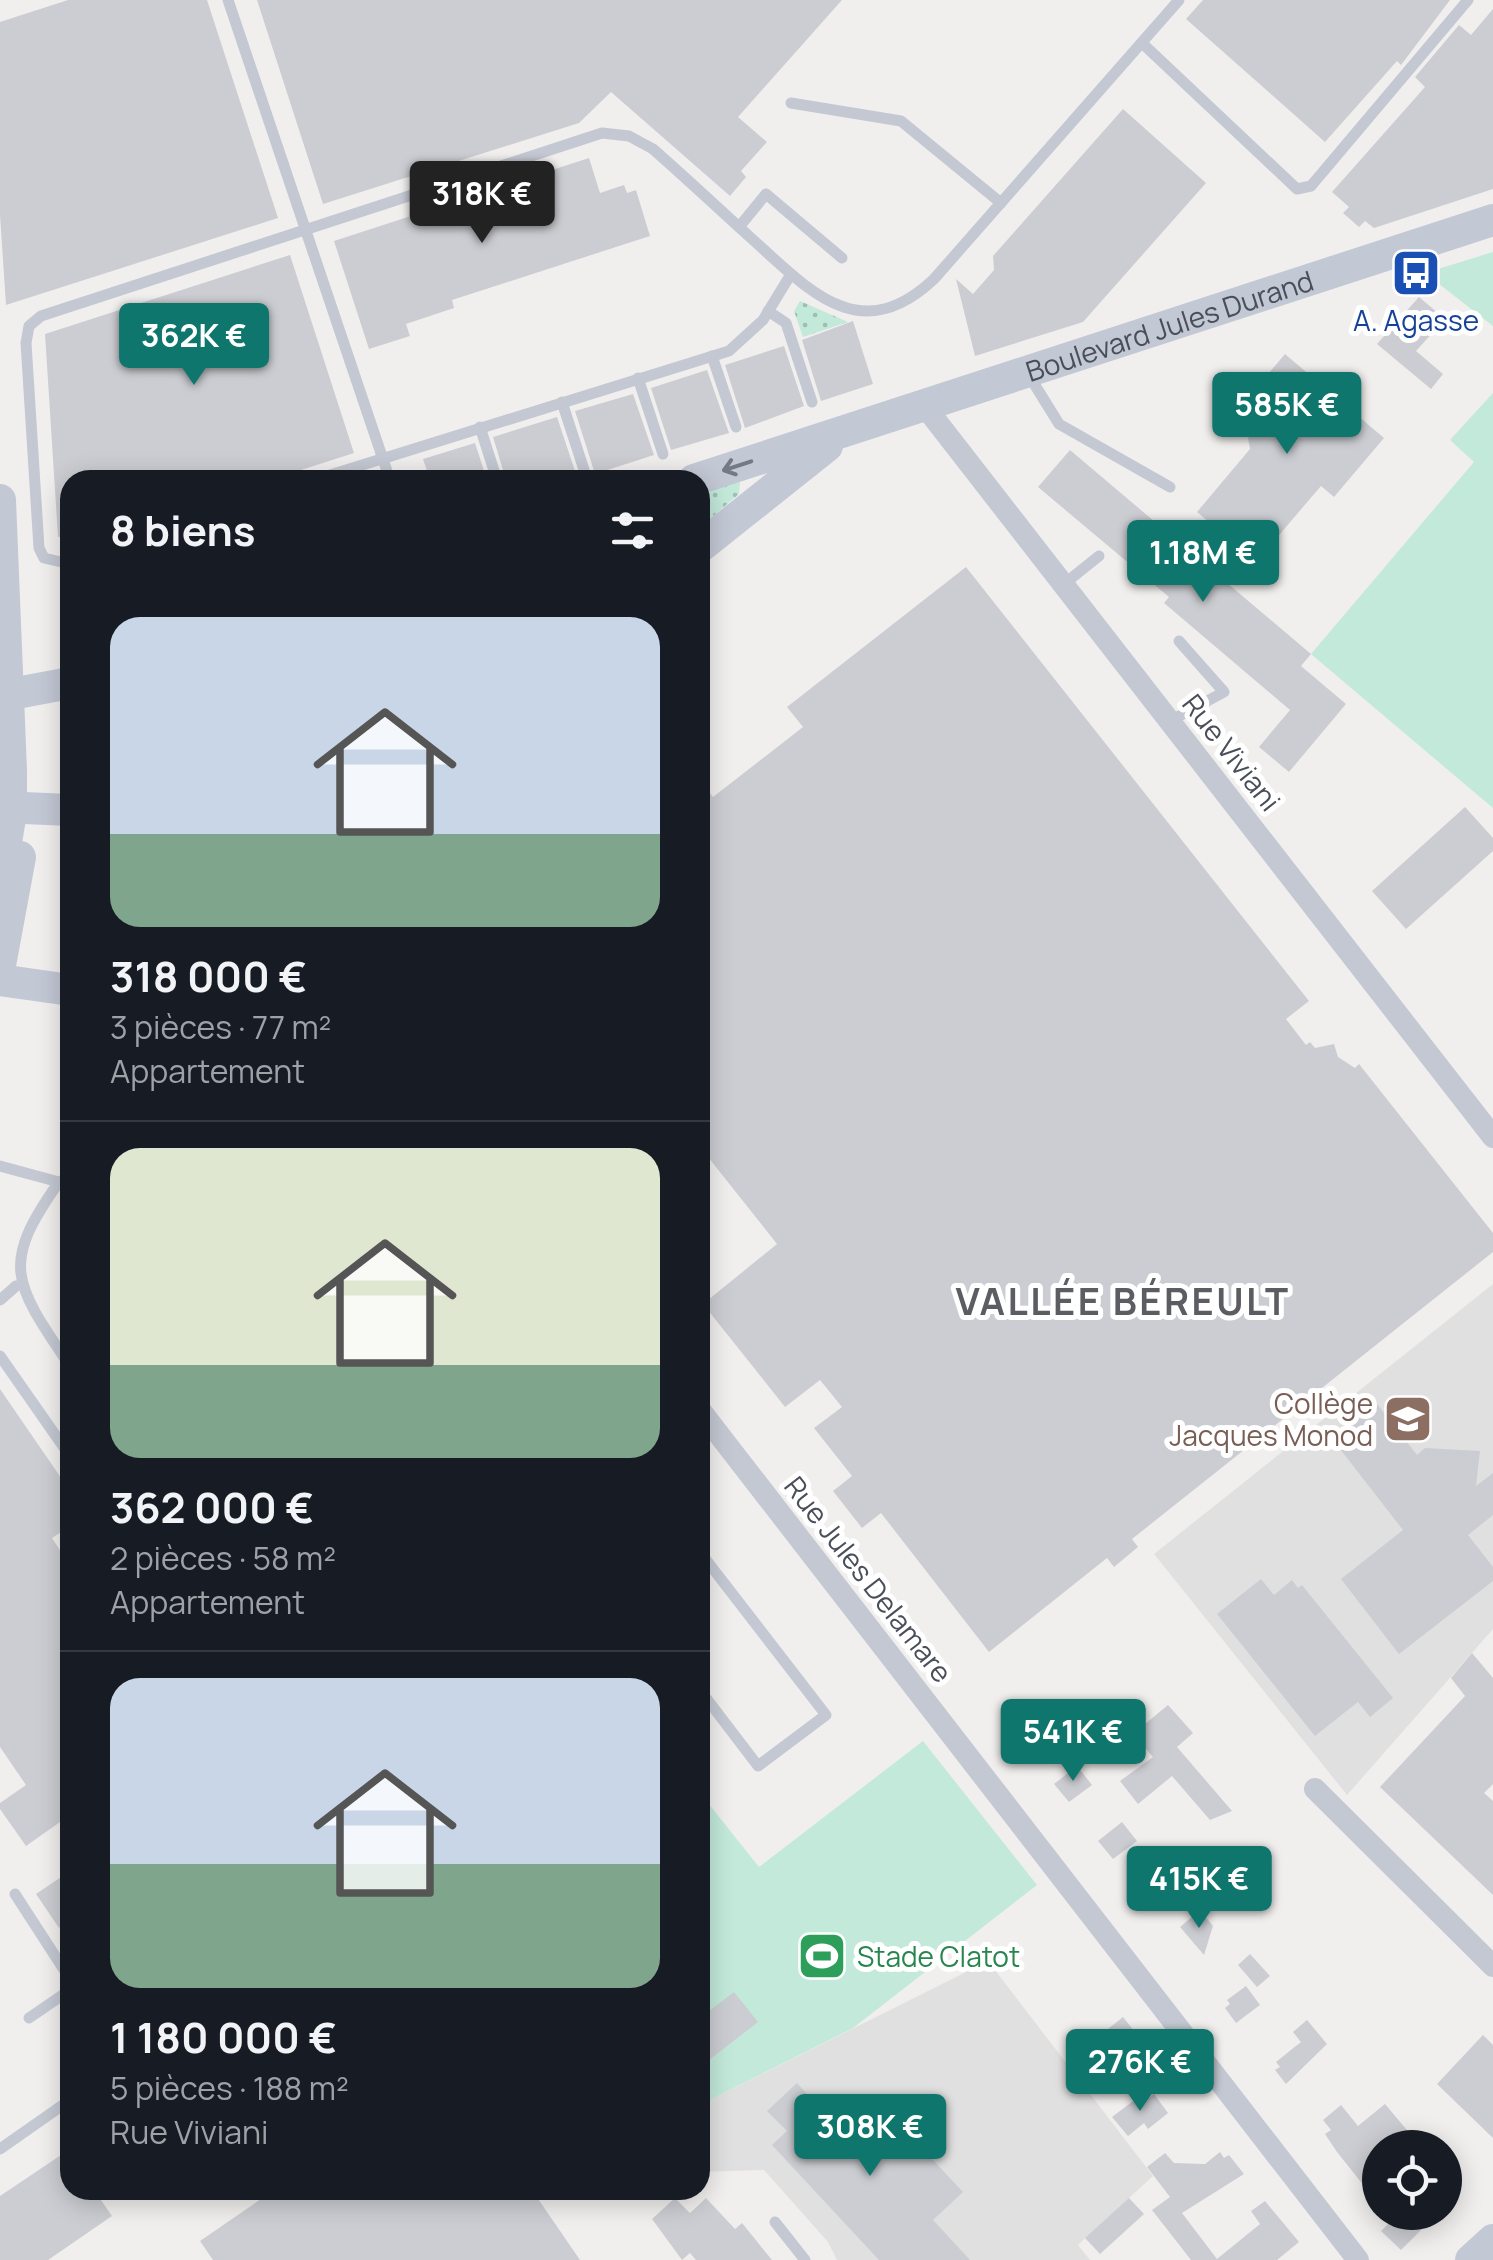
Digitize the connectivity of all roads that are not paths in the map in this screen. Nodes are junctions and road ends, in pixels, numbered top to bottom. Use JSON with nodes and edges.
{"nodes":[{"id":1,"x":228,"y":0,"type":"edge"},
{"id":2,"x":1179,"y":0,"type":"edge"},
{"id":3,"x":1468,"y":0,"type":"edge"},
{"id":4,"x":1142,"y":43,"type":"junction"},
{"id":5,"x":791,"y":103,"type":"dead end"},
{"id":6,"x":1001,"y":203,"type":"junction"},
{"id":7,"x":1493,"y":220,"type":"edge"},
{"id":8,"x":739,"y":227,"type":"junction"},
{"id":9,"x":306,"y":229,"type":"junction"},
{"id":10,"x":842,"y":258,"type":"dead end"},
{"id":11,"x":790,"y":274,"type":"junction"},
{"id":12,"x":768,"y":311,"type":"junction"},
{"id":13,"x":712,"y":356,"type":"junction"},
{"id":14,"x":1026,"y":371,"type":"junction"},
{"id":15,"x":638,"y":378,"type":"junction"},
{"id":16,"x":562,"y":402,"type":"junction"},
{"id":17,"x":812,"y":402,"type":"dead end"},
{"id":18,"x":923,"y":404,"type":"junction"},
{"id":19,"x":480,"y":427,"type":"junction"},
{"id":20,"x":736,"y":427,"type":"dead end"},
{"id":21,"x":847,"y":431,"type":"junction"},
{"id":22,"x":663,"y":454,"type":"dead end"},
{"id":23,"x":382,"y":456,"type":"junction"},
{"id":24,"x":342,"y":470,"type":"edge"},
{"id":25,"x":387,"y":470,"type":"edge"},
{"id":26,"x":494,"y":470,"type":"edge"},
{"id":27,"x":584,"y":470,"type":"edge"},
{"id":28,"x":710,"y":475,"type":"edge"},
{"id":29,"x":1170,"y":487,"type":"dead end"},
{"id":30,"x":0,"y":500,"type":"edge"},
{"id":31,"x":710,"y":538,"type":"edge"},
{"id":32,"x":1100,"y":556,"type":"dead end"},
{"id":33,"x":60,"y":562,"type":"edge"},
{"id":34,"x":1064,"y":584,"type":"junction"},
{"id":35,"x":1179,"y":642,"type":"dead end"},
{"id":36,"x":60,"y":684,"type":"edge"},
{"id":37,"x":19,"y":694,"type":"junction"},
{"id":38,"x":1170,"y":721,"type":"junction"},
{"id":39,"x":0,"y":807,"type":"edge"},
{"id":40,"x":60,"y":810,"type":"edge"},
{"id":41,"x":0,"y":878,"type":"edge"},
{"id":42,"x":0,"y":965,"type":"edge"},
{"id":43,"x":0,"y":980,"type":"edge"},
{"id":44,"x":60,"y":989,"type":"edge"},
{"id":45,"x":1493,"y":1137,"type":"edge"},
{"id":46,"x":0,"y":1166,"type":"edge"},
{"id":47,"x":60,"y":1179,"type":"edge"},
{"id":48,"x":60,"y":1184,"type":"edge"},
{"id":49,"x":16,"y":1286,"type":"junction"},
{"id":50,"x":0,"y":1300,"type":"edge"},
{"id":51,"x":60,"y":1351,"type":"edge"},
{"id":52,"x":0,"y":1356,"type":"edge"},
{"id":53,"x":710,"y":1423,"type":"edge"},
{"id":54,"x":60,"y":1442,"type":"edge"},
{"id":55,"x":710,"y":1565,"type":"edge"},
{"id":56,"x":710,"y":1703,"type":"edge"},
{"id":57,"x":1315,"y":1790,"type":"dead end"},
{"id":58,"x":15,"y":1894,"type":"dead end"},
{"id":59,"x":60,"y":1964,"type":"edge"},
{"id":60,"x":1493,"y":1966,"type":"edge"},
{"id":61,"x":60,"y":1997,"type":"edge"},
{"id":62,"x":30,"y":2018,"type":"dead end"},
{"id":63,"x":60,"y":2107,"type":"edge"},
{"id":64,"x":0,"y":2149,"type":"edge"},
{"id":65,"x":775,"y":2222,"type":"dead end"},
{"id":66,"x":1493,"y":2240,"type":"edge"},
{"id":67,"x":805,"y":2260,"type":"edge"},
{"id":68,"x":1358,"y":2260,"type":"edge"},
{"id":69,"x":1471,"y":2260,"type":"edge"}],
"edges":[{"from":1,"to":9,"type":"lane"},
{"from":2,"to":4,"type":"lane"},
{"from":3,"to":4,"type":"lane"},
{"from":4,"to":6,"type":"lane"},
{"from":5,"to":6,"type":"lane"},
{"from":6,"to":11,"type":"lane"},
{"from":7,"to":14,"type":"street","name":"Boulevard Jules Durand"},
{"from":8,"to":9,"type":"lane"},
{"from":8,"to":10,"type":"lane"},
{"from":8,"to":11,"type":"lane"},
{"from":9,"to":23,"type":"lane"},
{"from":9,"to":33,"type":"lane"},
{"from":11,"to":12,"type":"lane"},
{"from":12,"to":13,"type":"lane"},
{"from":12,"to":17,"type":"lane"},
{"from":13,"to":15,"type":"lane"},
{"from":13,"to":20,"type":"lane"},
{"from":14,"to":18,"type":"street","name":"Boulevard Jules Durand"},
{"from":14,"to":29,"type":"lane"},
{"from":15,"to":16,"type":"lane"},
{"from":15,"to":22,"type":"lane"},
{"from":16,"to":19,"type":"lane"},
{"from":16,"to":27,"type":"lane"},
{"from":18,"to":21,"type":"street","name":"Boulevard Jules Durand"},
{"from":18,"to":34,"type":"street","name":"Rue Viviani"},
{"from":19,"to":23,"type":"lane"},
{"from":19,"to":26,"type":"lane"},
{"from":21,"to":28,"type":"street","name":"Boulevard Jules Durand","one_way":true},
{"from":21,"to":31,"type":"street","name":"Boulevard Jules Durand"},
{"from":23,"to":24,"type":"lane"},
{"from":23,"to":25,"type":"lane"},
{"from":30,"to":37,"type":"street"},
{"from":32,"to":34,"type":"lane"},
{"from":34,"to":38,"type":"street","name":"Rue Viviani"},
{"from":35,"to":38,"type":"lane"},
{"from":36,"to":37,"type":"street"},
{"from":37,"to":41,"type":"street"},
{"from":37,"to":42,"type":"street"},
{"from":38,"to":45,"type":"street","name":"Rue Viviani"},
{"from":39,"to":40,"type":"street","bridge":true},
{"from":43,"to":44,"type":"street"},
{"from":46,"to":47,"type":"lane"},
{"from":48,"to":49,"type":"lane"},
{"from":49,"to":50,"type":"lane"},
{"from":49,"to":51,"type":"lane"},
{"from":52,"to":54,"type":"lane"},
{"from":53,"to":68,"type":"street","name":"Rue Jules Delamare"},
{"from":55,"to":56,"type":"lane"},
{"from":57,"to":60,"type":"street"},
{"from":58,"to":59,"type":"lane"},
{"from":61,"to":62,"type":"lane"},
{"from":63,"to":64,"type":"lane"},
{"from":65,"to":67,"type":"lane"},
{"from":66,"to":69,"type":"street"}]}
